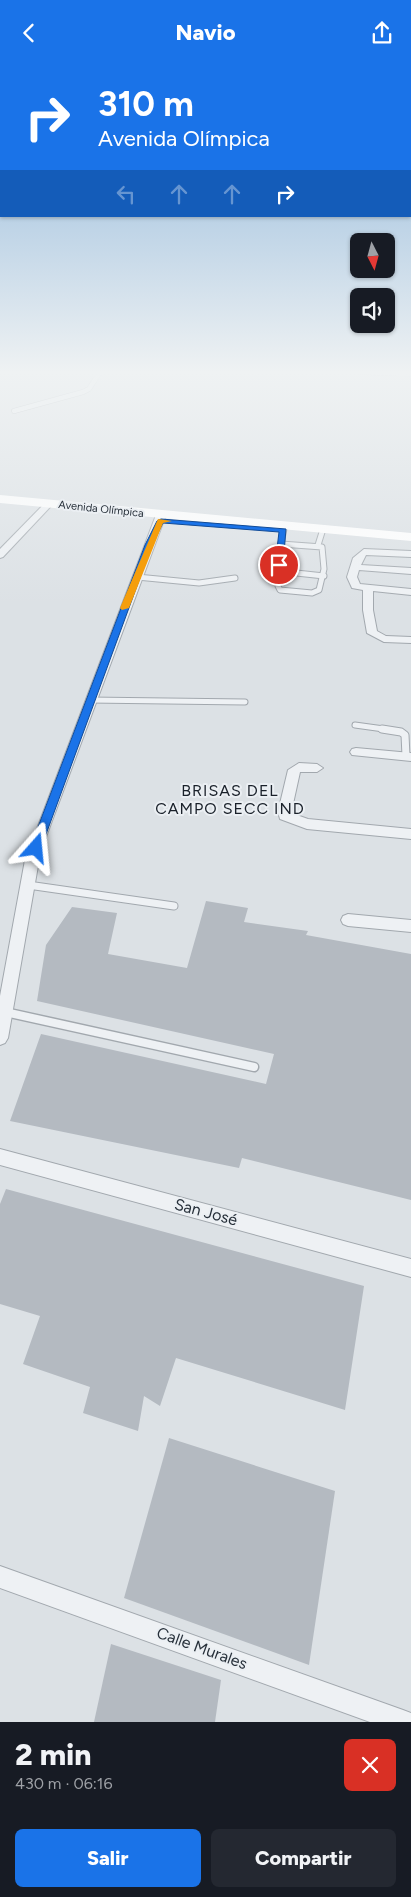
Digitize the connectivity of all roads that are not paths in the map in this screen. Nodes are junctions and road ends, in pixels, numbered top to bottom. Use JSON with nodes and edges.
{"nodes":[{"id":1,"x":0,"y":499,"type":"edge"},
{"id":2,"x":0,"y":507,"type":"edge"},
{"id":3,"x":44,"y":508,"type":"junction"},
{"id":4,"x":161,"y":518,"type":"junction"},
{"id":5,"x":284,"y":528,"type":"junction"},
{"id":6,"x":321,"y":536,"type":"junction"},
{"id":7,"x":411,"y":539,"type":"edge"},
{"id":8,"x":281,"y":543,"type":"junction"},
{"id":9,"x":411,"y":554,"type":"edge"},
{"id":10,"x":0,"y":555,"type":"edge"},
{"id":11,"x":355,"y":567,"type":"junction"},
{"id":12,"x":278,"y":571,"type":"junction"},
{"id":13,"x":411,"y":571,"type":"edge"},
{"id":14,"x":324,"y":576,"type":"junction"},
{"id":15,"x":137,"y":577,"type":"junction"},
{"id":16,"x":235,"y":577,"type":"dead end"},
{"id":17,"x":368,"y":589,"type":"junction"},
{"id":18,"x":411,"y":592,"type":"edge"},
{"id":19,"x":411,"y":640,"type":"edge"},
{"id":20,"x":89,"y":700,"type":"junction"},
{"id":21,"x":245,"y":702,"type":"dead end"},
{"id":22,"x":355,"y":725,"type":"dead end"},
{"id":23,"x":356,"y":752,"type":"dead end"},
{"id":24,"x":409,"y":756,"type":"edge"},
{"id":25,"x":317,"y":768,"type":"dead end"},
{"id":26,"x":411,"y":834,"type":"edge"},
{"id":27,"x":28,"y":885,"type":"junction"},
{"id":28,"x":174,"y":906,"type":"dead end"},
{"id":29,"x":348,"y":920,"type":"dead end"},
{"id":30,"x":411,"y":926,"type":"edge"},
{"id":31,"x":5,"y":1012,"type":"junction"},
{"id":32,"x":0,"y":1038,"type":"edge"},
{"id":33,"x":254,"y":1067,"type":"dead end"},
{"id":34,"x":0,"y":1157,"type":"edge"},
{"id":35,"x":411,"y":1267,"type":"edge"},
{"id":36,"x":0,"y":1577,"type":"edge"},
{"id":37,"x":403,"y":1722,"type":"edge"}],
"edges":[{"from":1,"to":3,"type":"street","name":"Avenida Olímpica"},
{"from":2,"to":3,"type":"street","name":"Avenida Olímpica"},
{"from":3,"to":4,"type":"street","name":"Avenida Olímpica"},
{"from":3,"to":10,"type":"street"},
{"from":4,"to":5,"type":"street","name":"Avenida Olímpica"},
{"from":4,"to":15,"type":"street"},
{"from":5,"to":6,"type":"street","name":"Avenida Olímpica"},
{"from":5,"to":8,"type":"lane"},
{"from":6,"to":7,"type":"street","name":"Avenida Olímpica"},
{"from":6,"to":8,"type":"lane"},
{"from":6,"to":14,"type":"lane"},
{"from":8,"to":12,"type":"lane"},
{"from":9,"to":11,"type":"street"},
{"from":11,"to":13,"type":"street"},
{"from":11,"to":17,"type":"street"},
{"from":12,"to":14,"type":"lane"},
{"from":12,"to":14,"type":"lane"},
{"from":15,"to":16,"type":"lane"},
{"from":15,"to":20,"type":"street"},
{"from":17,"to":18,"type":"street"},
{"from":17,"to":19,"type":"street"},
{"from":20,"to":21,"type":"lane"},
{"from":20,"to":27,"type":"street"},
{"from":22,"to":24,"type":"lane"},
{"from":23,"to":24,"type":"street"},
{"from":25,"to":26,"type":"street"},
{"from":27,"to":28,"type":"lane"},
{"from":27,"to":31,"type":"street"},
{"from":29,"to":30,"type":"street"},
{"from":31,"to":32,"type":"street"},
{"from":31,"to":33,"type":"lane"},
{"from":34,"to":35,"type":"street","name":"San José"},
{"from":36,"to":37,"type":"street","name":"Calle Murales"}]}
